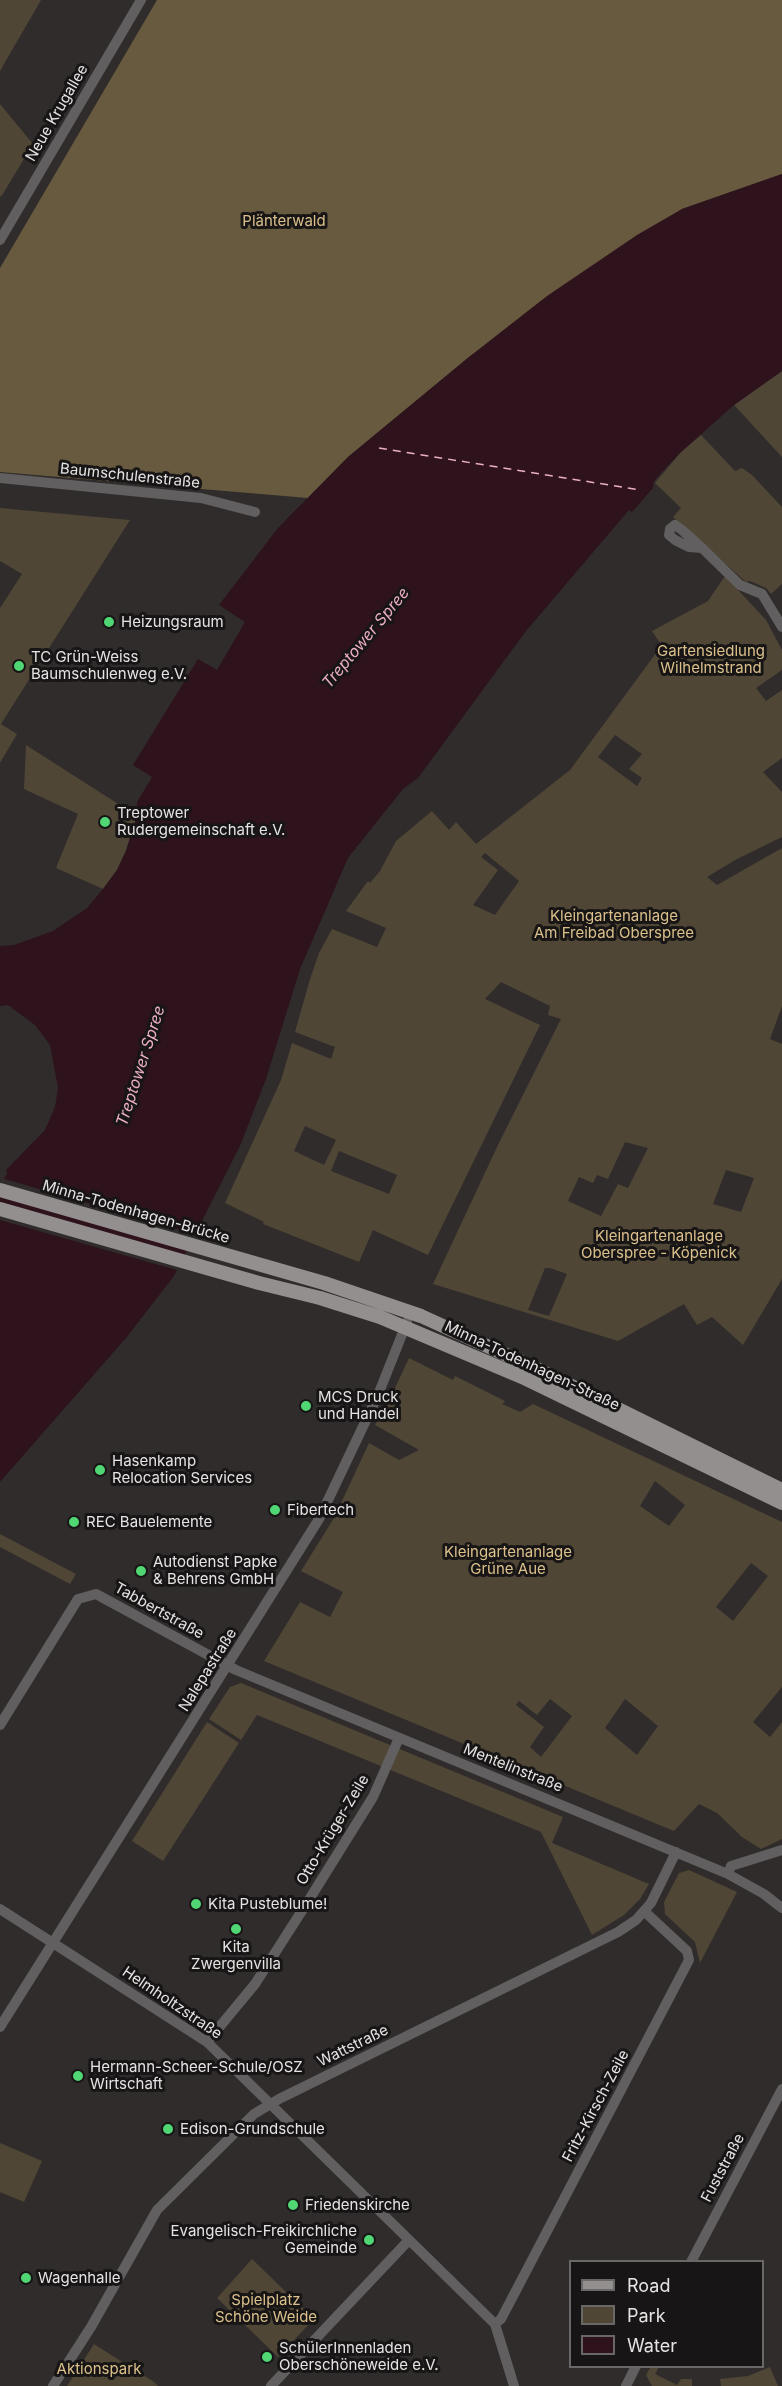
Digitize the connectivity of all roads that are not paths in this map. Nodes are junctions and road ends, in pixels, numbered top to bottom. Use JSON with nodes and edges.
{"nodes":[{"id":1,"x":141,"y":0,"type":"edge"},
{"id":2,"x":0,"y":240,"type":"edge"},
{"id":3,"x":0,"y":478,"type":"edge"},
{"id":4,"x":255,"y":512,"type":"dead end"},
{"id":5,"x":702,"y":548,"type":"dead end"},
{"id":6,"x":782,"y":627,"type":"edge"},
{"id":7,"x":0,"y":1190,"type":"edge"},
{"id":8,"x":0,"y":1209,"type":"edge"},
{"id":9,"x":263,"y":1266,"type":"joint"},
{"id":10,"x":411,"y":1313,"type":"junction"},
{"id":11,"x":405,"y":1327,"type":"junction"},
{"id":12,"x":782,"y":1490,"type":"edge"},
{"id":13,"x":782,"y":1503,"type":"edge"},
{"id":14,"x":228,"y":1666,"type":"junction"},
{"id":15,"x":0,"y":1725,"type":"edge"},
{"id":16,"x":399,"y":1738,"type":"junction"},
{"id":17,"x":782,"y":1850,"type":"edge"},
{"id":18,"x":676,"y":1852,"type":"junction"},
{"id":19,"x":728,"y":1874,"type":"junction"},
{"id":20,"x":782,"y":1908,"type":"edge"},
{"id":21,"x":0,"y":1909,"type":"edge"},
{"id":22,"x":645,"y":1912,"type":"junction"},
{"id":23,"x":53,"y":1943,"type":"junction"},
{"id":24,"x":0,"y":2027,"type":"edge"},
{"id":25,"x":207,"y":2042,"type":"junction"},
{"id":26,"x":782,"y":2088,"type":"edge"},
{"id":27,"x":269,"y":2104,"type":"junction"},
{"id":28,"x":409,"y":2240,"type":"junction"},
{"id":29,"x":692,"y":2260,"type":"edge"},
{"id":30,"x":495,"y":2324,"type":"junction"},
{"id":31,"x":635,"y":2368,"type":"edge"},
{"id":32,"x":53,"y":2386,"type":"edge"},
{"id":33,"x":271,"y":2386,"type":"edge"},
{"id":34,"x":514,"y":2386,"type":"edge"},
{"id":35,"x":626,"y":2386,"type":"edge"}],
"edges":[{"from":1,"to":2,"type":"street","name":"Neue Krugallee"},
{"from":3,"to":4,"type":"street","name":"Baumschulenstraße"},
{"from":5,"to":6,"type":"street"},
{"from":7,"to":9,"type":"main road","name":"Minna-Todenhagen-Brücke"},
{"from":8,"to":11,"type":"main road","name":"Minna-Todenhagen-Straße"},
{"from":9,"to":10,"type":"main road","name":"Minna-Todenhagen-Straße"},
{"from":10,"to":11,"type":"street","name":"Nalepastraße"},
{"from":10,"to":12,"type":"main road","name":"Minna-Todenhagen-Straße"},
{"from":11,"to":13,"type":"main road","name":"Minna-Todenhagen-Straße"},
{"from":11,"to":14,"type":"street","name":"Nalepastraße"},
{"from":14,"to":15,"type":"street","name":"Tabbertstraße"},
{"from":14,"to":16,"type":"street","name":"Mentelinstraße"},
{"from":14,"to":23,"type":"street","name":"Nalepastraße"},
{"from":16,"to":18,"type":"street","name":"Mentelinstraße"},
{"from":16,"to":25,"type":"street","name":"Otto-Krüger-Zeile"},
{"from":17,"to":19,"type":"street"},
{"from":18,"to":19,"type":"street","name":"Mentelinstraße"},
{"from":18,"to":22,"type":"street","name":"Wattstraße"},
{"from":19,"to":20,"type":"street","name":"Mentelinstraße"},
{"from":21,"to":23,"type":"street","name":"Helmholtzstraße"},
{"from":22,"to":27,"type":"street","name":"Wattstraße"},
{"from":22,"to":30,"type":"street","name":"Fritz-Kirsch-Zeile"},
{"from":23,"to":24,"type":"street","name":"Nalepastraße"},
{"from":23,"to":25,"type":"street","name":"Helmholtzstraße"},
{"from":25,"to":27,"type":"street","name":"Helmholtzstraße"},
{"from":26,"to":29,"type":"street","name":"Fuststraße"},
{"from":27,"to":28,"type":"street","name":"Helmholtzstraße"},
{"from":27,"to":32,"type":"street","name":"Wattstraße"},
{"from":28,"to":30,"type":"street","name":"Helmholtzstraße"},
{"from":28,"to":33,"type":"street"},
{"from":30,"to":34,"type":"street","name":"Helmholtzstraße"},
{"from":31,"to":35,"type":"street"}]}
